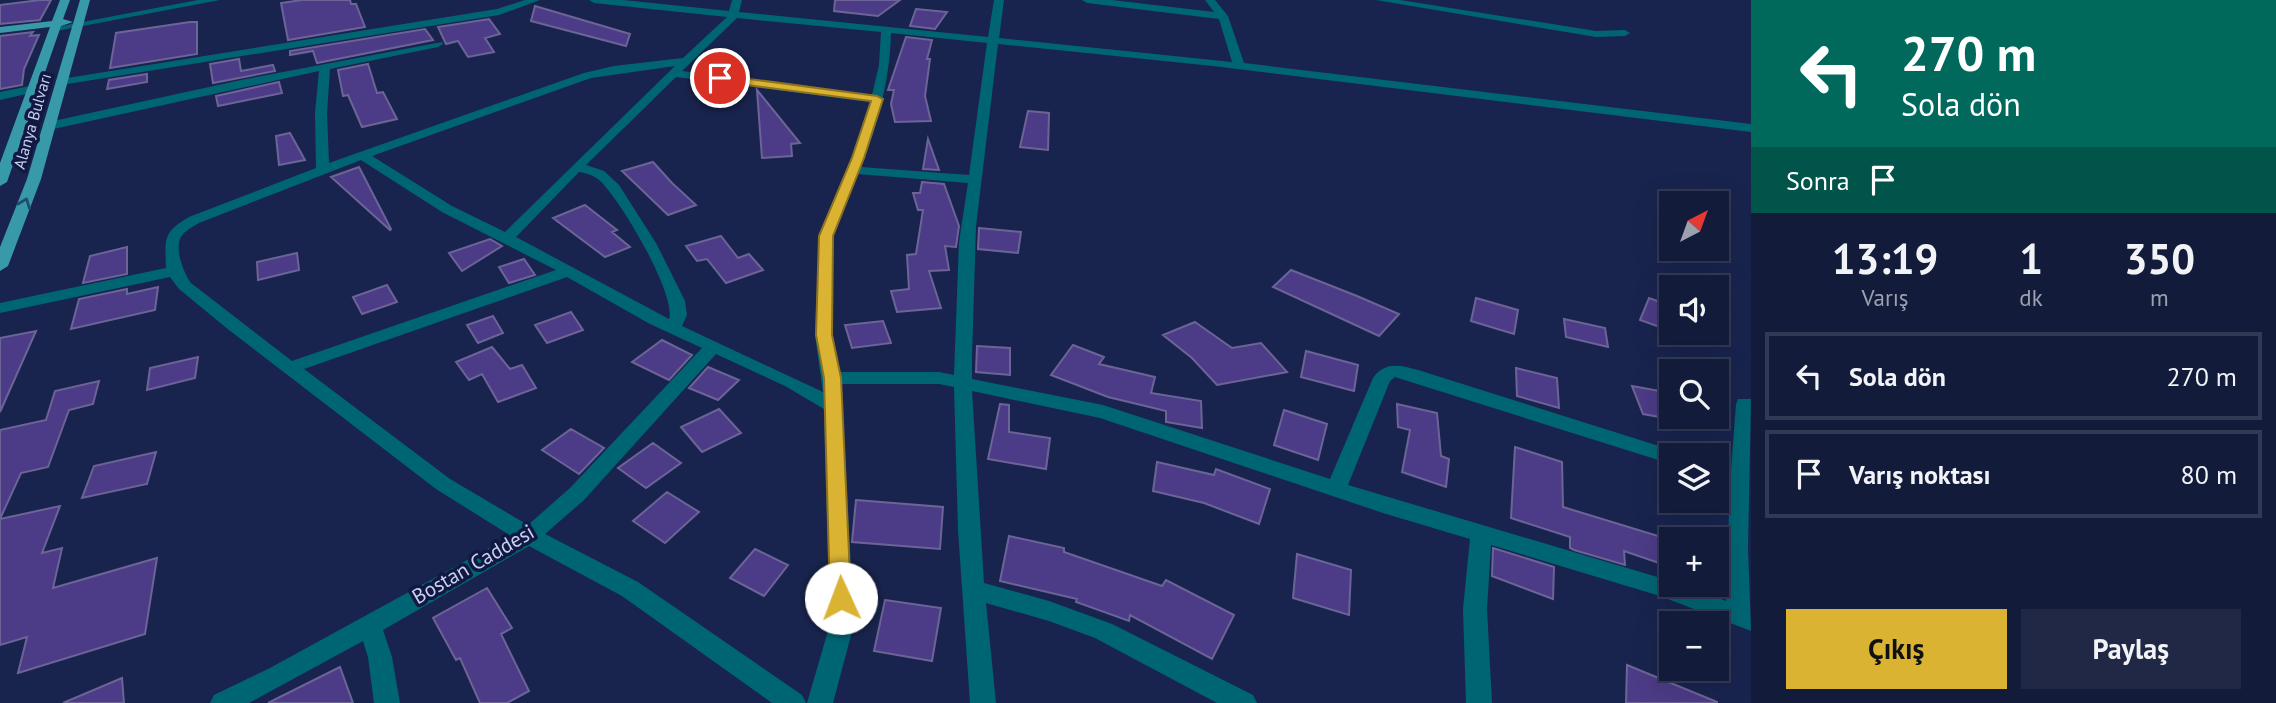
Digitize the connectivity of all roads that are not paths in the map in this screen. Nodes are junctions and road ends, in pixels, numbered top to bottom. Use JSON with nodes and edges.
{"nodes":[{"id":1,"x":65,"y":0,"type":"edge"},
{"id":2,"x":85,"y":0,"type":"edge"},
{"id":3,"x":215,"y":0,"type":"edge"},
{"id":4,"x":534,"y":0,"type":"edge"},
{"id":5,"x":594,"y":0,"type":"edge"},
{"id":6,"x":737,"y":0,"type":"edge"},
{"id":7,"x":999,"y":0,"type":"edge"},
{"id":8,"x":1087,"y":0,"type":"edge"},
{"id":9,"x":1210,"y":0,"type":"edge"},
{"id":10,"x":1381,"y":0,"type":"edge"},
{"id":11,"x":734,"y":15,"type":"junction"},
{"id":12,"x":1223,"y":16,"type":"junction"},
{"id":13,"x":79,"y":22,"type":"junction"},
{"id":14,"x":56,"y":25,"type":"junction"},
{"id":15,"x":0,"y":30,"type":"edge"},
{"id":16,"x":886,"y":31,"type":"junction"},
{"id":17,"x":1625,"y":33,"type":"dead end"},
{"id":18,"x":0,"y":36,"type":"edge"},
{"id":19,"x":991,"y":43,"type":"junction"},
{"id":20,"x":438,"y":44,"type":"dead end"},
{"id":21,"x":686,"y":61,"type":"junction"},
{"id":22,"x":325,"y":66,"type":"junction"},
{"id":23,"x":1239,"y":66,"type":"junction"},
{"id":24,"x":673,"y":73,"type":"junction"},
{"id":25,"x":61,"y":82,"type":"junction"},
{"id":26,"x":35,"y":89,"type":"junction"},
{"id":27,"x":0,"y":96,"type":"edge"},
{"id":28,"x":877,"y":99,"type":"junction"},
{"id":29,"x":49,"y":126,"type":"junction"},
{"id":30,"x":1751,"y":128,"type":"edge"},
{"id":31,"x":15,"y":143,"type":"junction"},
{"id":32,"x":0,"y":146,"type":"edge"},
{"id":33,"x":362,"y":155,"type":"junction"},
{"id":34,"x":576,"y":167,"type":"junction"},
{"id":35,"x":323,"y":170,"type":"junction"},
{"id":36,"x":854,"y":170,"type":"junction"},
{"id":37,"x":975,"y":180,"type":"junction"},
{"id":38,"x":0,"y":182,"type":"edge"},
{"id":39,"x":507,"y":238,"type":"junction"},
{"id":40,"x":0,"y":266,"type":"edge"},
{"id":41,"x":174,"y":271,"type":"junction"},
{"id":42,"x":569,"y":271,"type":"junction"},
{"id":43,"x":0,"y":308,"type":"edge"},
{"id":44,"x":673,"y":327,"type":"junction"},
{"id":45,"x":713,"y":346,"type":"junction"},
{"id":46,"x":292,"y":367,"type":"junction"},
{"id":47,"x":832,"y":378,"type":"junction"},
{"id":48,"x":963,"y":382,"type":"junction"},
{"id":49,"x":1745,"y":404,"type":"dead end"},
{"id":50,"x":834,"y":406,"type":"junction"},
{"id":51,"x":1659,"y":453,"type":"edge"},
{"id":52,"x":1729,"y":477,"type":"edge"},
{"id":53,"x":1741,"y":481,"type":"junction"},
{"id":54,"x":1336,"y":489,"type":"junction"},
{"id":55,"x":1481,"y":534,"type":"junction"},
{"id":56,"x":529,"y":536,"type":"junction"},
{"id":57,"x":974,"y":590,"type":"junction"},
{"id":58,"x":1744,"y":619,"type":"edge"},
{"id":59,"x":369,"y":624,"type":"junction"},
{"id":60,"x":223,"y":703,"type":"edge"},
{"id":61,"x":387,"y":703,"type":"edge"},
{"id":62,"x":793,"y":703,"type":"edge"},
{"id":63,"x":820,"y":703,"type":"edge"},
{"id":64,"x":982,"y":703,"type":"edge"},
{"id":65,"x":1244,"y":703,"type":"edge"},
{"id":66,"x":1479,"y":703,"type":"edge"}],
"edges":[{"from":1,"to":14,"type":"main road","name":"Alanya Bulvarı"},
{"from":2,"to":13,"type":"main road","name":"Alanya Bulvarı"},
{"from":3,"to":13,"type":"street"},
{"from":4,"to":25,"type":"street"},
{"from":5,"to":11,"type":"street"},
{"from":6,"to":11,"type":"street"},
{"from":7,"to":19,"type":"street"},
{"from":8,"to":12,"type":"street"},
{"from":9,"to":12,"type":"street"},
{"from":10,"to":17,"type":"street"},
{"from":11,"to":16,"type":"street"},
{"from":11,"to":21,"type":"street"},
{"from":12,"to":23,"type":"street"},
{"from":13,"to":14,"type":"main road"},
{"from":13,"to":25,"type":"main road","name":"Alanya Bulvarı"},
{"from":14,"to":15,"type":"main road"},
{"from":14,"to":18,"type":"main road"},
{"from":14,"to":26,"type":"main road","name":"Alanya Bulvarı"},
{"from":16,"to":19,"type":"street"},
{"from":16,"to":28,"type":"street"},
{"from":19,"to":23,"type":"street"},
{"from":19,"to":37,"type":"street"},
{"from":20,"to":22,"type":"street"},
{"from":21,"to":24,"type":"street"},
{"from":21,"to":33,"type":"street"},
{"from":22,"to":29,"type":"street"},
{"from":22,"to":35,"type":"street"},
{"from":23,"to":30,"type":"street"},
{"from":24,"to":28,"type":"street"},
{"from":24,"to":34,"type":"street"},
{"from":25,"to":29,"type":"main road","name":"Alanya Bulvarı"},
{"from":26,"to":27,"type":"street"},
{"from":26,"to":31,"type":"main road","name":"Alanya Bulvarı"},
{"from":28,"to":36,"type":"street"},
{"from":40,"to":29,"type":"main road","name":"Alanya Bulvarı","one_way":true},
{"from":31,"to":32,"type":"street"},
{"from":31,"to":38,"type":"main road","name":"Alanya Bulvarı"},
{"from":33,"to":35,"type":"street"},
{"from":33,"to":39,"type":"street"},
{"from":34,"to":39,"type":"street"},
{"from":34,"to":44,"type":"street"},
{"from":35,"to":41,"type":"street"},
{"from":36,"to":37,"type":"street"},
{"from":36,"to":47,"type":"street"},
{"from":37,"to":48,"type":"street"},
{"from":39,"to":42,"type":"street"},
{"from":41,"to":43,"type":"street"},
{"from":41,"to":46,"type":"street"},
{"from":42,"to":44,"type":"street"},
{"from":42,"to":46,"type":"street"},
{"from":44,"to":45,"type":"street"},
{"from":45,"to":50,"type":"street"},
{"from":45,"to":56,"type":"street","name":"Bostan Caddesi"},
{"from":46,"to":56,"type":"street"},
{"from":47,"to":48,"type":"street"},
{"from":47,"to":50,"type":"street"},
{"from":48,"to":54,"type":"street"},
{"from":48,"to":57,"type":"street"},
{"from":49,"to":53,"type":"street"},
{"from":50,"to":63,"type":"street"},
{"from":51,"to":54,"type":"street"},
{"from":52,"to":53,"type":"street"},
{"from":53,"to":58,"type":"street"},
{"from":54,"to":55,"type":"street"},
{"from":55,"to":58,"type":"street"},
{"from":55,"to":66,"type":"street"},
{"from":56,"to":59,"type":"street","name":"Bostan Caddesi"},
{"from":56,"to":62,"type":"street"},
{"from":57,"to":64,"type":"street"},
{"from":57,"to":65,"type":"street"},
{"from":59,"to":60,"type":"street","name":"Bostan Caddesi"},
{"from":59,"to":61,"type":"street"}]}
